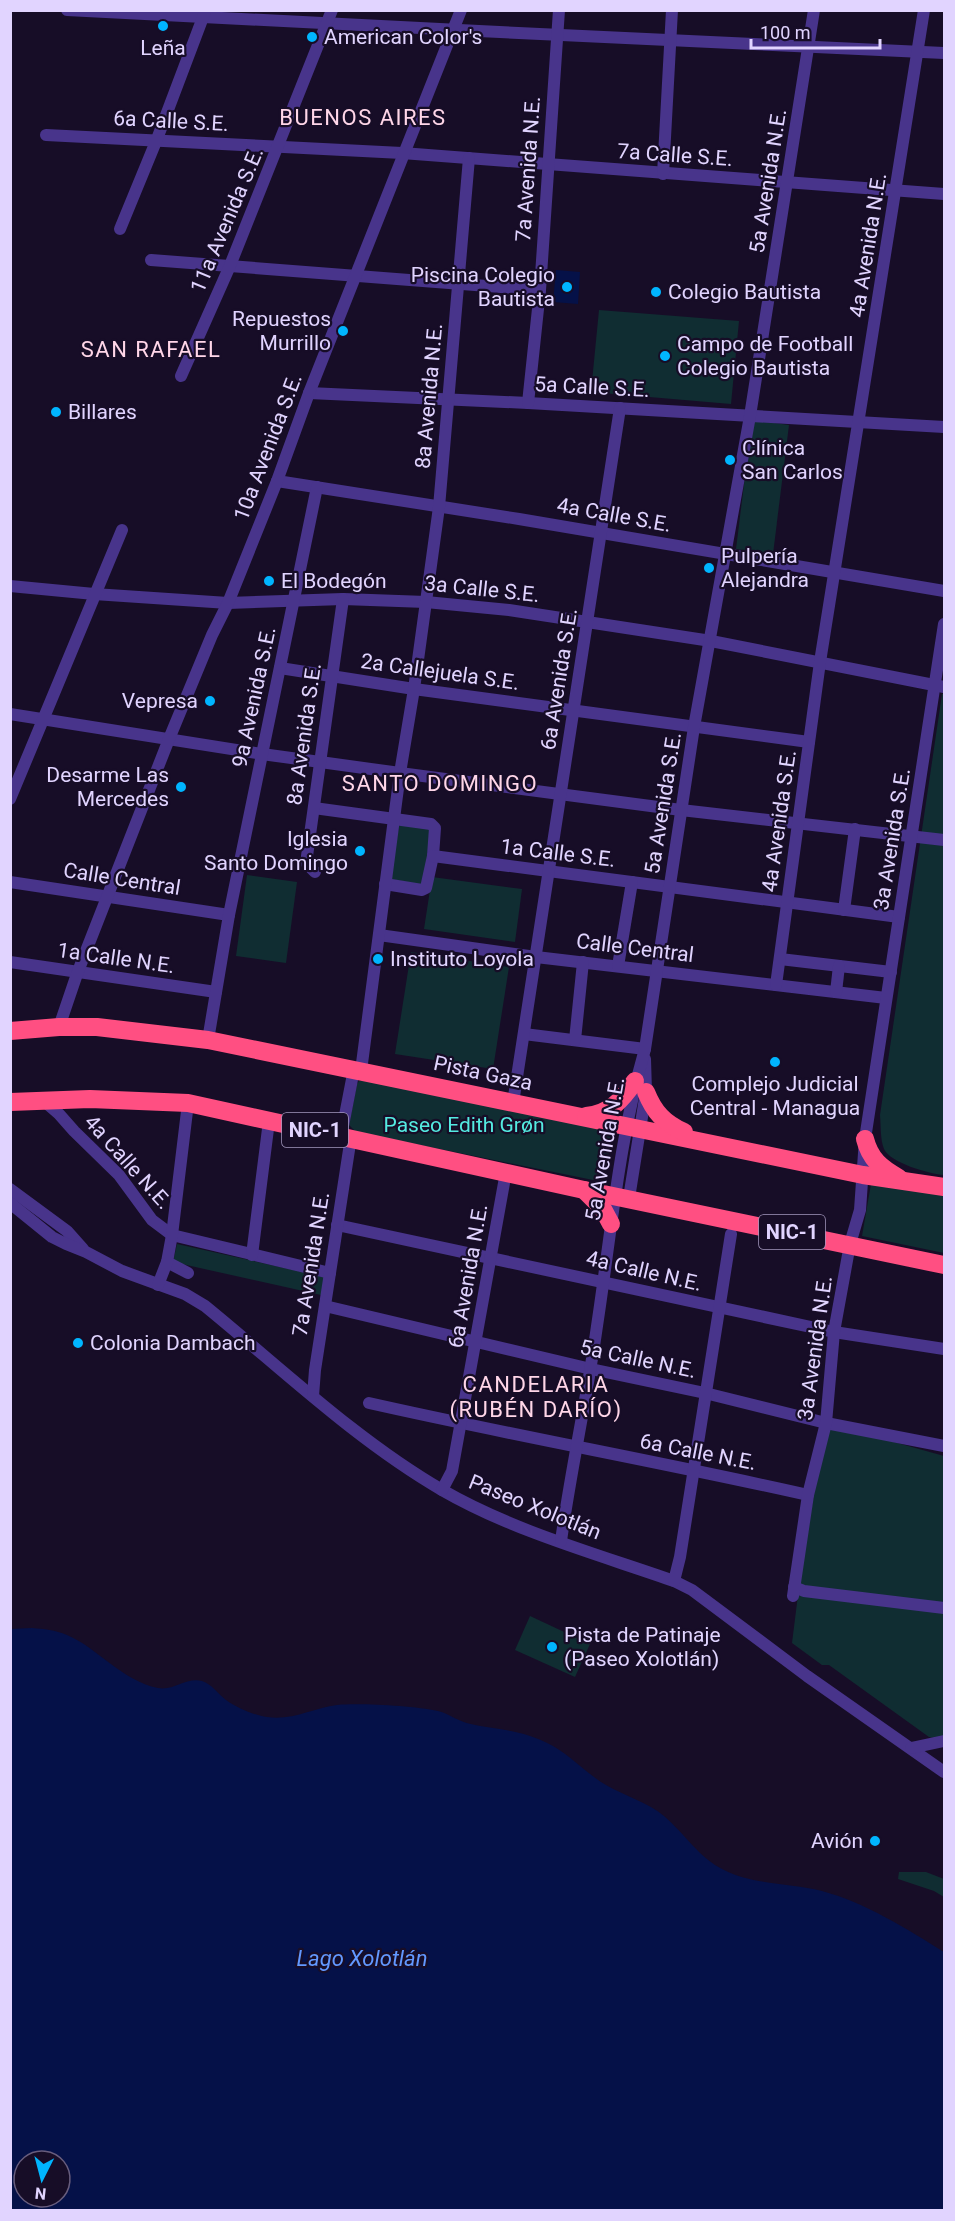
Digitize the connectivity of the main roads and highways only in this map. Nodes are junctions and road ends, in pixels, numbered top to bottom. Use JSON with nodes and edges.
{"nodes":[{"id":1,"x":10,"y":1031,"type":"edge"},
{"id":2,"x":10,"y":1102,"type":"edge"},
{"id":3,"x":578,"y":1116,"type":"junction"},
{"id":4,"x":865,"y":1139,"type":"road end"},
{"id":5,"x":717,"y":1145,"type":"junction"},
{"id":6,"x":905,"y":1182,"type":"junction"},
{"id":7,"x":945,"y":1187,"type":"edge"},
{"id":8,"x":584,"y":1190,"type":"junction"},
{"id":9,"x":611,"y":1224,"type":"road end"},
{"id":10,"x":945,"y":1265,"type":"edge"}],
"edges":[{"from":1,"to":3,"type":"highway","name":"Pista Gaza"},
{"from":2,"to":8,"type":"highway","number":"NIC-1"},
{"from":3,"to":5,"type":"highway","name":"Pista Gaza"},
{"from":3,"to":5,"type":"highway"},
{"from":4,"to":6,"type":"highway"},
{"from":5,"to":6,"type":"highway","name":"Pista Gaza"},
{"from":6,"to":7,"type":"highway","name":"Pista Gaza"},
{"from":8,"to":9,"type":"highway"},
{"from":8,"to":10,"type":"highway","number":"NIC-1"}]}
